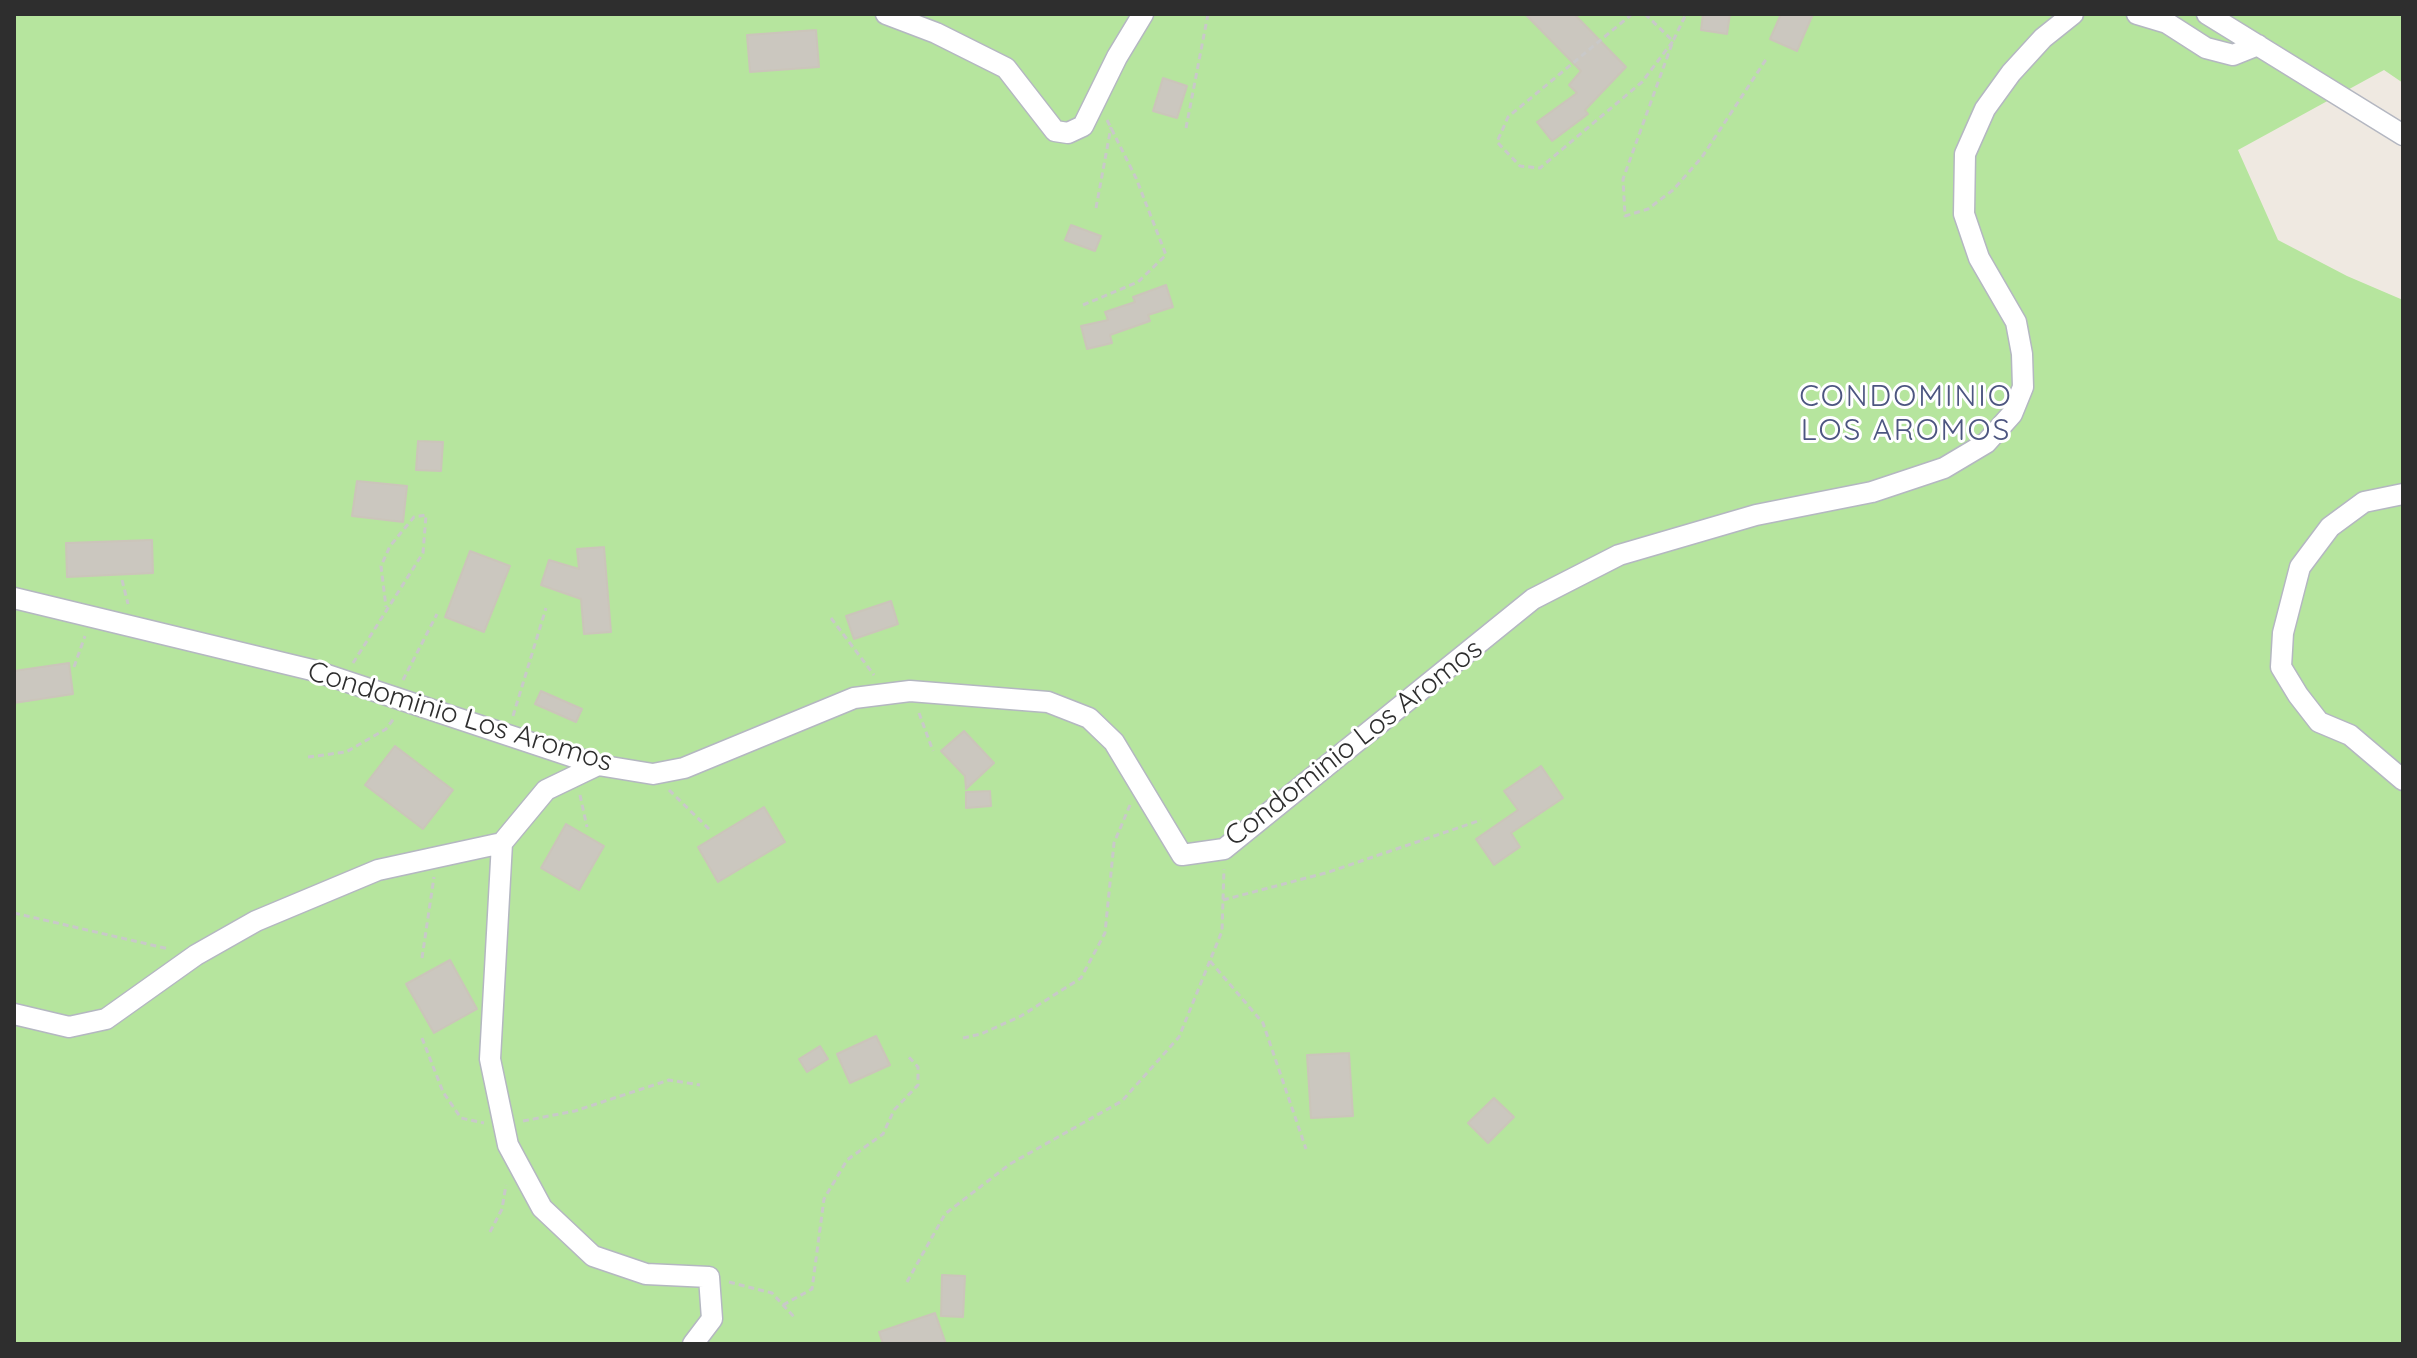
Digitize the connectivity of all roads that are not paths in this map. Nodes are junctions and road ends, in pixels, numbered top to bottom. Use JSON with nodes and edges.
{"nodes":[{"id":1,"x":886,"y":14,"type":"edge"},
{"id":2,"x":1143,"y":14,"type":"edge"},
{"id":3,"x":2073,"y":14,"type":"edge"},
{"id":4,"x":2137,"y":14,"type":"edge"},
{"id":5,"x":2207,"y":14,"type":"edge"},
{"id":6,"x":2258,"y":45,"type":"junction"},
{"id":7,"x":2403,"y":135,"type":"edge"},
{"id":8,"x":2403,"y":494,"type":"edge"},
{"id":9,"x":14,"y":598,"type":"edge"},
{"id":10,"x":598,"y":765,"type":"junction"},
{"id":11,"x":2403,"y":780,"type":"edge"},
{"id":12,"x":502,"y":843,"type":"junction"},
{"id":13,"x":14,"y":1014,"type":"edge"},
{"id":14,"x":693,"y":1344,"type":"edge"}],
"edges":[{"from":1,"to":2,"type":"street"},
{"from":3,"to":10,"type":"street","name":"Condominio Los Aromos"},
{"from":4,"to":6,"type":"street"},
{"from":5,"to":6,"type":"street"},
{"from":6,"to":7,"type":"street"},
{"from":8,"to":11,"type":"street"},
{"from":9,"to":10,"type":"street","name":"Condominio Los Aromos"},
{"from":10,"to":12,"type":"street"},
{"from":12,"to":13,"type":"street"},
{"from":12,"to":14,"type":"street"}]}
